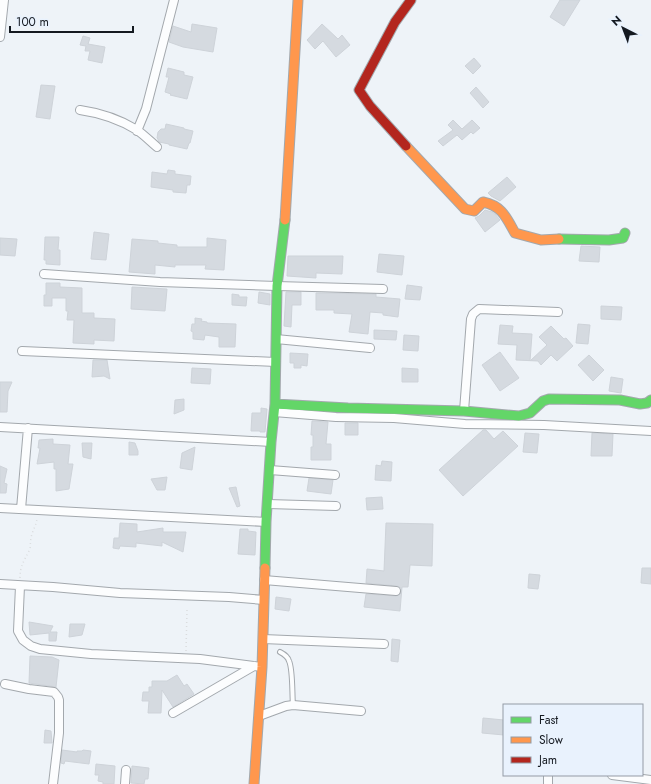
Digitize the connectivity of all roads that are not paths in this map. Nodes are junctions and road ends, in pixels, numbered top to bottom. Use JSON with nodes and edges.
{"nodes":[{"id":1,"x":4,"y":0,"type":"edge"},
{"id":2,"x":174,"y":0,"type":"edge"},
{"id":3,"x":298,"y":0,"type":"edge"},
{"id":4,"x":411,"y":0,"type":"edge"},
{"id":5,"x":0,"y":37,"type":"edge"},
{"id":6,"x":80,"y":110,"type":"dead end"},
{"id":7,"x":137,"y":131,"type":"junction"},
{"id":8,"x":157,"y":147,"type":"dead end"},
{"id":9,"x":625,"y":233,"type":"dead end"},
{"id":10,"x":44,"y":274,"type":"dead end"},
{"id":11,"x":277,"y":286,"type":"junction"},
{"id":12,"x":383,"y":288,"type":"dead end"},
{"id":13,"x":558,"y":312,"type":"dead end"},
{"id":14,"x":276,"y":339,"type":"junction"},
{"id":15,"x":370,"y":348,"type":"dead end"},
{"id":16,"x":22,"y":351,"type":"dead end"},
{"id":17,"x":276,"y":362,"type":"junction"},
{"id":18,"x":651,"y":400,"type":"edge"},
{"id":19,"x":274,"y":408,"type":"junction"},
{"id":20,"x":464,"y":411,"type":"junction"},
{"id":21,"x":0,"y":427,"type":"edge"},
{"id":22,"x":28,"y":428,"type":"junction"},
{"id":23,"x":651,"y":431,"type":"edge"},
{"id":24,"x":271,"y":442,"type":"junction"},
{"id":25,"x":270,"y":470,"type":"junction"},
{"id":26,"x":335,"y":475,"type":"dead end"},
{"id":27,"x":268,"y":504,"type":"junction"},
{"id":28,"x":336,"y":506,"type":"dead end"},
{"id":29,"x":0,"y":508,"type":"edge"},
{"id":30,"x":21,"y":509,"type":"junction"},
{"id":31,"x":266,"y":522,"type":"junction"},
{"id":32,"x":264,"y":580,"type":"junction"},
{"id":33,"x":0,"y":584,"type":"edge"},
{"id":34,"x":20,"y":586,"type":"junction"},
{"id":35,"x":396,"y":591,"type":"dead end"},
{"id":36,"x":264,"y":600,"type":"junction"},
{"id":37,"x":263,"y":639,"type":"junction"},
{"id":38,"x":384,"y":644,"type":"dead end"},
{"id":39,"x":280,"y":652,"type":"dead end"},
{"id":40,"x":258,"y":667,"type":"junction"},
{"id":41,"x":5,"y":684,"type":"dead end"},
{"id":42,"x":293,"y":705,"type":"junction"},
{"id":43,"x":361,"y":711,"type":"dead end"},
{"id":44,"x":173,"y":713,"type":"dead end"},
{"id":45,"x":259,"y":716,"type":"junction"},
{"id":46,"x":126,"y":770,"type":"dead end"},
{"id":47,"x":620,"y":776,"type":"edge"},
{"id":48,"x":651,"y":780,"type":"edge"},
{"id":49,"x":53,"y":784,"type":"edge"},
{"id":50,"x":125,"y":784,"type":"edge"},
{"id":51,"x":254,"y":784,"type":"edge"}],
"edges":[{"from":1,"to":5,"type":"street"},
{"from":2,"to":7,"type":"street"},
{"from":3,"to":11,"type":"street"},
{"from":4,"to":9,"type":"street"},
{"from":6,"to":7,"type":"street"},
{"from":7,"to":8,"type":"street"},
{"from":10,"to":11,"type":"street"},
{"from":11,"to":12,"type":"street"},
{"from":11,"to":14,"type":"street"},
{"from":13,"to":20,"type":"street"},
{"from":14,"to":15,"type":"street"},
{"from":14,"to":17,"type":"street"},
{"from":16,"to":17,"type":"street"},
{"from":17,"to":19,"type":"street"},
{"from":18,"to":20,"type":"street"},
{"from":19,"to":20,"type":"street"},
{"from":19,"to":23,"type":"street"},
{"from":19,"to":24,"type":"street"},
{"from":21,"to":22,"type":"street"},
{"from":22,"to":24,"type":"street"},
{"from":22,"to":30,"type":"street"},
{"from":24,"to":25,"type":"street"},
{"from":25,"to":26,"type":"street"},
{"from":25,"to":27,"type":"street"},
{"from":27,"to":28,"type":"street"},
{"from":27,"to":31,"type":"street"},
{"from":29,"to":30,"type":"street"},
{"from":30,"to":31,"type":"street"},
{"from":31,"to":32,"type":"street"},
{"from":32,"to":35,"type":"street"},
{"from":32,"to":36,"type":"street"},
{"from":33,"to":34,"type":"street"},
{"from":34,"to":36,"type":"street"},
{"from":34,"to":40,"type":"street"},
{"from":36,"to":37,"type":"street"},
{"from":37,"to":38,"type":"street"},
{"from":37,"to":40,"type":"street"},
{"from":39,"to":42,"type":"lane"},
{"from":40,"to":44,"type":"street"},
{"from":40,"to":45,"type":"street"},
{"from":41,"to":49,"type":"street"},
{"from":42,"to":43,"type":"street"},
{"from":42,"to":45,"type":"street"},
{"from":45,"to":51,"type":"street"},
{"from":46,"to":50,"type":"street"},
{"from":47,"to":48,"type":"street"}]}
